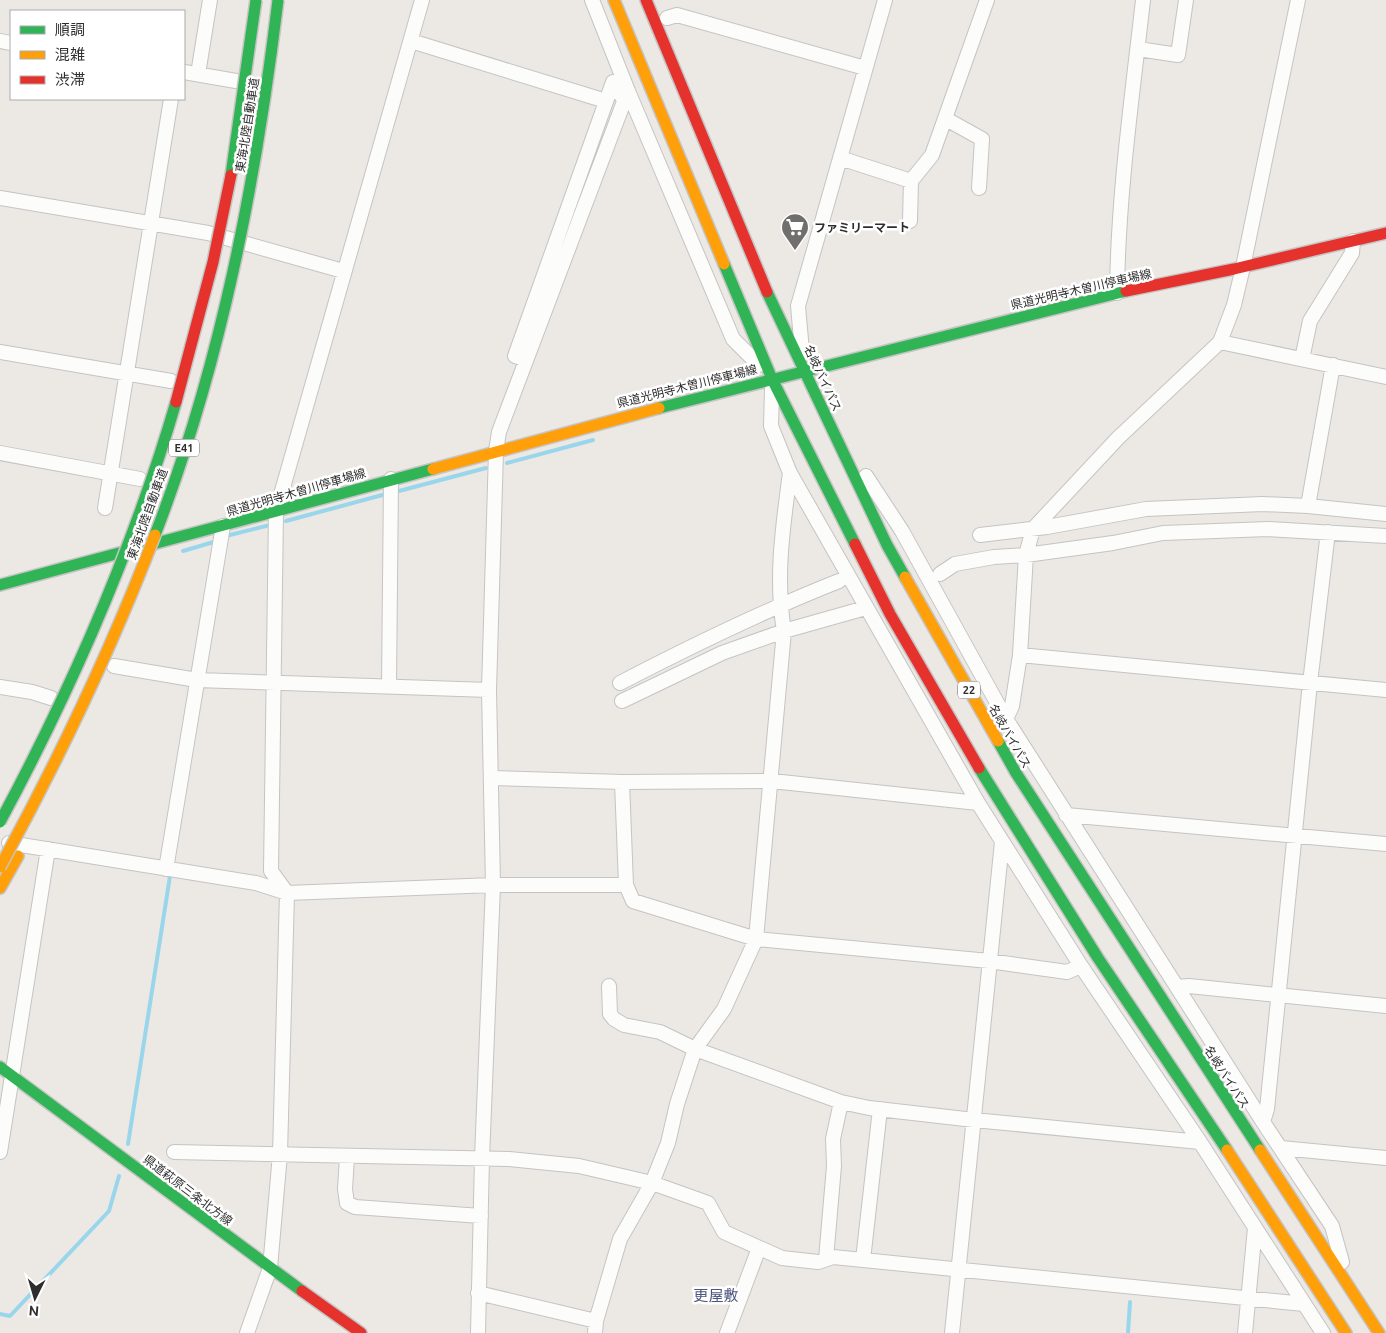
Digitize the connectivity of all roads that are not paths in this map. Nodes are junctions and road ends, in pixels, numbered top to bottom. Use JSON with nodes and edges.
{"nodes":[{"id":1,"x":210,"y":0,"type":"edge"},
{"id":2,"x":246,"y":0,"type":"edge"},
{"id":3,"x":256,"y":0,"type":"edge"},
{"id":4,"x":278,"y":0,"type":"edge"},
{"id":5,"x":289,"y":0,"type":"edge"},
{"id":6,"x":422,"y":0,"type":"edge"},
{"id":7,"x":592,"y":0,"type":"edge"},
{"id":8,"x":614,"y":0,"type":"edge"},
{"id":9,"x":646,"y":0,"type":"edge"},
{"id":10,"x":660,"y":0,"type":"edge"},
{"id":11,"x":885,"y":0,"type":"edge"},
{"id":12,"x":987,"y":0,"type":"edge"},
{"id":13,"x":1143,"y":0,"type":"edge"},
{"id":14,"x":1186,"y":0,"type":"edge"},
{"id":15,"x":1298,"y":0,"type":"edge"},
{"id":16,"x":667,"y":18,"type":"junction"},
{"id":17,"x":285,"y":41,"type":"dead end"},
{"id":18,"x":411,"y":41,"type":"junction"},
{"id":19,"x":1138,"y":49,"type":"junction"},
{"id":20,"x":671,"y":61,"type":"junction"},
{"id":21,"x":865,"y":68,"type":"junction"},
{"id":22,"x":191,"y":73,"type":"edge"},
{"id":23,"x":236,"y":81,"type":"junction"},
{"id":24,"x":626,"y":95,"type":"junction"},
{"id":25,"x":171,"y":100,"type":"edge"},
{"id":26,"x":606,"y":101,"type":"junction"},
{"id":27,"x":946,"y":119,"type":"junction"},
{"id":28,"x":840,"y":158,"type":"junction"},
{"id":29,"x":911,"y":181,"type":"junction"},
{"id":30,"x":979,"y":188,"type":"dead end"},
{"id":31,"x":260,"y":196,"type":"dead end"},
{"id":32,"x":0,"y":198,"type":"edge"},
{"id":33,"x":910,"y":221,"type":"dead end"},
{"id":34,"x":151,"y":223,"type":"junction"},
{"id":35,"x":1386,"y":232,"type":"edge"},
{"id":36,"x":208,"y":233,"type":"junction"},
{"id":37,"x":1353,"y":241,"type":"junction"},
{"id":38,"x":251,"y":244,"type":"junction"},
{"id":39,"x":1243,"y":268,"type":"junction"},
{"id":40,"x":343,"y":272,"type":"junction"},
{"id":41,"x":1117,"y":293,"type":"junction"},
{"id":42,"x":1220,"y":342,"type":"junction"},
{"id":43,"x":0,"y":352,"type":"edge"},
{"id":44,"x":1302,"y":359,"type":"junction"},
{"id":45,"x":526,"y":360,"type":"junction"},
{"id":46,"x":1333,"y":365,"type":"junction"},
{"id":47,"x":805,"y":371,"type":"junction"},
{"id":48,"x":127,"y":373,"type":"junction"},
{"id":49,"x":1386,"y":377,"type":"edge"},
{"id":50,"x":772,"y":379,"type":"junction"},
{"id":51,"x":171,"y":382,"type":"junction"},
{"id":52,"x":821,"y":406,"type":"junction"},
{"id":53,"x":496,"y":451,"type":"junction"},
{"id":54,"x":0,"y":453,"type":"edge"},
{"id":55,"x":110,"y":473,"type":"junction"},
{"id":56,"x":790,"y":473,"type":"junction"},
{"id":57,"x":140,"y":479,"type":"junction"},
{"id":58,"x":391,"y":480,"type":"junction"},
{"id":59,"x":1308,"y":506,"type":"junction"},
{"id":60,"x":105,"y":508,"type":"dead end"},
{"id":61,"x":276,"y":512,"type":"junction"},
{"id":62,"x":1386,"y":514,"type":"edge"},
{"id":63,"x":223,"y":526,"type":"junction"},
{"id":64,"x":1033,"y":529,"type":"junction"},
{"id":65,"x":1328,"y":532,"type":"junction"},
{"id":66,"x":980,"y":536,"type":"dead end"},
{"id":67,"x":1386,"y":536,"type":"edge"},
{"id":68,"x":164,"y":542,"type":"junction"},
{"id":69,"x":1026,"y":555,"type":"junction"},
{"id":70,"x":112,"y":556,"type":"junction"},
{"id":71,"x":940,"y":574,"type":"dead end"},
{"id":72,"x":840,"y":581,"type":"dead end"},
{"id":73,"x":0,"y":585,"type":"edge"},
{"id":74,"x":779,"y":604,"type":"junction"},
{"id":75,"x":862,"y":609,"type":"dead end"},
{"id":76,"x":784,"y":632,"type":"junction"},
{"id":77,"x":1020,"y":655,"type":"junction"},
{"id":78,"x":116,"y":661,"type":"joint"},
{"id":79,"x":197,"y":680,"type":"junction"},
{"id":80,"x":274,"y":683,"type":"junction"},
{"id":81,"x":620,"y":683,"type":"dead end"},
{"id":82,"x":1310,"y":683,"type":"junction"},
{"id":83,"x":389,"y":686,"type":"junction"},
{"id":84,"x":0,"y":687,"type":"edge"},
{"id":85,"x":488,"y":690,"type":"junction"},
{"id":86,"x":1386,"y":690,"type":"edge"},
{"id":87,"x":51,"y":698,"type":"junction"},
{"id":88,"x":622,"y":701,"type":"dead end"},
{"id":89,"x":96,"y":706,"type":"dead end"},
{"id":90,"x":1006,"y":719,"type":"junction"},
{"id":91,"x":492,"y":778,"type":"junction"},
{"id":92,"x":772,"y":780,"type":"junction"},
{"id":93,"x":622,"y":782,"type":"junction"},
{"id":94,"x":0,"y":800,"type":"edge"},
{"id":95,"x":978,"y":803,"type":"junction"},
{"id":96,"x":1066,"y":815,"type":"junction"},
{"id":97,"x":0,"y":822,"type":"edge"},
{"id":98,"x":1294,"y":835,"type":"junction"},
{"id":99,"x":0,"y":842,"type":"edge"},
{"id":100,"x":1002,"y":842,"type":"junction"},
{"id":101,"x":1386,"y":844,"type":"edge"},
{"id":102,"x":24,"y":846,"type":"junction"},
{"id":103,"x":48,"y":849,"type":"junction"},
{"id":104,"x":0,"y":866,"type":"edge"},
{"id":105,"x":166,"y":869,"type":"junction"},
{"id":106,"x":493,"y":885,"type":"junction"},
{"id":107,"x":626,"y":885,"type":"junction"},
{"id":108,"x":0,"y":888,"type":"edge"},
{"id":109,"x":287,"y":893,"type":"junction"},
{"id":110,"x":756,"y":939,"type":"junction"},
{"id":111,"x":989,"y":961,"type":"junction"},
{"id":112,"x":1080,"y":966,"type":"junction"},
{"id":113,"x":609,"y":986,"type":"dead end"},
{"id":114,"x":1177,"y":987,"type":"junction"},
{"id":115,"x":1278,"y":995,"type":"junction"},
{"id":116,"x":1386,"y":1006,"type":"edge"},
{"id":117,"x":695,"y":1049,"type":"junction"},
{"id":118,"x":5,"y":1072,"type":"edge"},
{"id":119,"x":841,"y":1102,"type":"junction"},
{"id":120,"x":880,"y":1109,"type":"junction"},
{"id":121,"x":974,"y":1120,"type":"junction"},
{"id":122,"x":1263,"y":1122,"type":"junction"},
{"id":123,"x":1200,"y":1142,"type":"junction"},
{"id":124,"x":1281,"y":1148,"type":"junction"},
{"id":125,"x":0,"y":1152,"type":"edge"},
{"id":126,"x":174,"y":1152,"type":"dead end"},
{"id":127,"x":280,"y":1154,"type":"junction"},
{"id":128,"x":347,"y":1157,"type":"junction"},
{"id":129,"x":482,"y":1158,"type":"junction"},
{"id":130,"x":1386,"y":1158,"type":"edge"},
{"id":131,"x":652,"y":1183,"type":"junction"},
{"id":132,"x":481,"y":1216,"type":"junction"},
{"id":133,"x":1255,"y":1228,"type":"junction"},
{"id":134,"x":759,"y":1248,"type":"junction"},
{"id":135,"x":826,"y":1260,"type":"junction"},
{"id":136,"x":863,"y":1260,"type":"junction"},
{"id":137,"x":270,"y":1268,"type":"junction"},
{"id":138,"x":958,"y":1269,"type":"junction"},
{"id":139,"x":1348,"y":1286,"type":"junction"},
{"id":140,"x":478,"y":1293,"type":"junction"},
{"id":141,"x":1248,"y":1299,"type":"junction"},
{"id":142,"x":1304,"y":1304,"type":"junction"},
{"id":143,"x":596,"y":1327,"type":"edge"},
{"id":144,"x":247,"y":1333,"type":"edge"},
{"id":145,"x":361,"y":1333,"type":"edge"},
{"id":146,"x":478,"y":1333,"type":"edge"},
{"id":147,"x":727,"y":1333,"type":"edge"},
{"id":148,"x":952,"y":1333,"type":"edge"},
{"id":149,"x":1245,"y":1333,"type":"edge"},
{"id":150,"x":1323,"y":1333,"type":"edge"},
{"id":151,"x":1346,"y":1333,"type":"edge"},
{"id":152,"x":1379,"y":1333,"type":"edge"}],
"edges":[{"from":1,"to":22,"type":"street"},
{"from":2,"to":23,"type":"main road"},
{"from":3,"to":97,"type":"main road","name":"東海北陸自動車道","number":"E41","bridge":true},
{"from":4,"to":104,"type":"main road","name":"東海北陸自動車道","number":"E41","bridge":true},
{"from":5,"to":17,"type":"main road"},
{"from":6,"to":18,"type":"street"},
{"from":7,"to":24,"type":"street"},
{"from":8,"to":50,"type":"main road","number":"22"},
{"from":9,"to":20,"type":"main road","name":"名岐バイパス","number":"22"},
{"from":10,"to":16,"type":"street"},
{"from":11,"to":21,"type":"street"},
{"from":12,"to":27,"type":"street"},
{"from":13,"to":19,"type":"street"},
{"from":14,"to":19,"type":"street"},
{"from":15,"to":39,"type":"street"},
{"from":16,"to":20,"type":"street"},
{"from":16,"to":21,"type":"street"},
{"from":18,"to":26,"type":"street"},
{"from":18,"to":40,"type":"street"},
{"from":19,"to":41,"type":"street"},
{"from":20,"to":47,"type":"main road","name":"名岐バイパス","number":"22"},
{"from":21,"to":28,"type":"street"},
{"from":22,"to":23,"type":"street"},
{"from":23,"to":36,"type":"main road"},
{"from":24,"to":26,"type":"street"},
{"from":24,"to":45,"type":"street"},
{"from":24,"to":50,"type":"street"},
{"from":25,"to":34,"type":"street"},
{"from":26,"to":45,"type":"street"},
{"from":27,"to":29,"type":"street"},
{"from":27,"to":30,"type":"street"},
{"from":28,"to":29,"type":"street"},
{"from":28,"to":47,"type":"street"},
{"from":29,"to":33,"type":"street"},
{"from":31,"to":38,"type":"main road"},
{"from":32,"to":34,"type":"street"},
{"from":34,"to":36,"type":"street"},
{"from":34,"to":48,"type":"street"},
{"from":35,"to":37,"type":"main road","name":"県道光明寺木曽川停車場線"},
{"from":36,"to":38,"type":"street"},
{"from":36,"to":51,"type":"main road"},
{"from":37,"to":39,"type":"main road","name":"県道光明寺木曽川停車場線"},
{"from":37,"to":44,"type":"street"},
{"from":38,"to":40,"type":"street"},
{"from":38,"to":68,"type":"main road"},
{"from":39,"to":41,"type":"main road","name":"県道光明寺木曽川停車場線"},
{"from":39,"to":42,"type":"street"},
{"from":40,"to":61,"type":"street"},
{"from":41,"to":47,"type":"main road","name":"県道光明寺木曽川停車場線"},
{"from":42,"to":44,"type":"street"},
{"from":42,"to":64,"type":"street"},
{"from":43,"to":48,"type":"street"},
{"from":44,"to":46,"type":"street"},
{"from":45,"to":53,"type":"street"},
{"from":46,"to":49,"type":"street"},
{"from":46,"to":59,"type":"street"},
{"from":47,"to":50,"type":"main road","name":"県道光明寺木曽川停車場線"},
{"from":47,"to":52,"type":"main road","name":"名岐バイパス","number":"22"},
{"from":48,"to":51,"type":"street"},
{"from":48,"to":55,"type":"street"},
{"from":50,"to":53,"type":"main road","name":"県道光明寺木曽川停車場線"},
{"from":50,"to":56,"type":"street"},
{"from":50,"to":151,"type":"main road","number":"22"},
{"from":51,"to":57,"type":"main road"},
{"from":52,"to":90,"type":"street"},
{"from":52,"to":139,"type":"main road","name":"名岐バイパス","number":"22"},
{"from":53,"to":58,"type":"main road","name":"県道光明寺木曽川停車場線"},
{"from":53,"to":85,"type":"street"},
{"from":54,"to":55,"type":"street"},
{"from":55,"to":57,"type":"street"},
{"from":55,"to":60,"type":"street"},
{"from":56,"to":74,"type":"street"},
{"from":56,"to":95,"type":"street"},
{"from":57,"to":70,"type":"main road"},
{"from":58,"to":61,"type":"main road","name":"県道光明寺木曽川停車場線"},
{"from":58,"to":83,"type":"street"},
{"from":59,"to":62,"type":"street"},
{"from":59,"to":64,"type":"street"},
{"from":61,"to":63,"type":"main road","name":"県道光明寺木曽川停車場線"},
{"from":61,"to":80,"type":"street"},
{"from":63,"to":68,"type":"main road","name":"県道光明寺木曽川停車場線"},
{"from":63,"to":79,"type":"street"},
{"from":64,"to":66,"type":"street"},
{"from":64,"to":69,"type":"street"},
{"from":65,"to":67,"type":"street"},
{"from":65,"to":69,"type":"street"},
{"from":65,"to":82,"type":"street"},
{"from":68,"to":70,"type":"main road","name":"県道光明寺木曽川停車場線"},
{"from":68,"to":78,"type":"main road"},
{"from":69,"to":71,"type":"street"},
{"from":69,"to":77,"type":"street"},
{"from":70,"to":73,"type":"main road","name":"県道光明寺木曽川停車場線"},
{"from":70,"to":87,"type":"main road"},
{"from":72,"to":74,"type":"street"},
{"from":74,"to":76,"type":"street"},
{"from":74,"to":81,"type":"street"},
{"from":75,"to":76,"type":"street"},
{"from":76,"to":88,"type":"street"},
{"from":76,"to":92,"type":"street"},
{"from":77,"to":82,"type":"street"},
{"from":77,"to":90,"type":"street"},
{"from":78,"to":79,"type":"street"},
{"from":79,"to":80,"type":"street"},
{"from":79,"to":105,"type":"street"},
{"from":80,"to":83,"type":"street"},
{"from":80,"to":109,"type":"street"},
{"from":82,"to":86,"type":"street"},
{"from":82,"to":98,"type":"street"},
{"from":83,"to":85,"type":"street"},
{"from":84,"to":87,"type":"street"},
{"from":85,"to":91,"type":"street"},
{"from":87,"to":94,"type":"main road"},
{"from":89,"to":102,"type":"main road"},
{"from":90,"to":96,"type":"street"},
{"from":91,"to":93,"type":"street"},
{"from":91,"to":106,"type":"street"},
{"from":92,"to":93,"type":"street"},
{"from":92,"to":95,"type":"street"},
{"from":92,"to":110,"type":"street"},
{"from":93,"to":107,"type":"street"},
{"from":95,"to":100,"type":"street"},
{"from":96,"to":98,"type":"street"},
{"from":96,"to":114,"type":"street"},
{"from":98,"to":101,"type":"street"},
{"from":98,"to":115,"type":"street"},
{"from":99,"to":102,"type":"street"},
{"from":100,"to":111,"type":"street"},
{"from":100,"to":112,"type":"street"},
{"from":102,"to":103,"type":"street"},
{"from":102,"to":108,"type":"main road"},
{"from":103,"to":105,"type":"street"},
{"from":103,"to":118,"type":"street"},
{"from":105,"to":109,"type":"street"},
{"from":106,"to":107,"type":"street"},
{"from":106,"to":109,"type":"street"},
{"from":106,"to":129,"type":"street"},
{"from":107,"to":110,"type":"street"},
{"from":109,"to":127,"type":"street"},
{"from":110,"to":111,"type":"street"},
{"from":110,"to":117,"type":"street"},
{"from":111,"to":112,"type":"street"},
{"from":111,"to":121,"type":"street"},
{"from":112,"to":123,"type":"street"},
{"from":113,"to":117,"type":"street"},
{"from":114,"to":115,"type":"street"},
{"from":114,"to":122,"type":"street"},
{"from":115,"to":116,"type":"street"},
{"from":115,"to":122,"type":"street"},
{"from":117,"to":119,"type":"street"},
{"from":117,"to":131,"type":"street"},
{"from":118,"to":125,"type":"street"},
{"from":118,"to":137,"type":"main road","name":"県道萩原三条北方線"},
{"from":119,"to":120,"type":"street"},
{"from":119,"to":135,"type":"street"},
{"from":120,"to":121,"type":"street"},
{"from":120,"to":136,"type":"street"},
{"from":121,"to":123,"type":"street"},
{"from":121,"to":138,"type":"street"},
{"from":122,"to":124,"type":"street"},
{"from":123,"to":133,"type":"street"},
{"from":124,"to":130,"type":"street"},
{"from":124,"to":139,"type":"street"},
{"from":126,"to":127,"type":"street"},
{"from":127,"to":128,"type":"street"},
{"from":127,"to":137,"type":"street"},
{"from":128,"to":129,"type":"street"},
{"from":128,"to":132,"type":"street"},
{"from":129,"to":131,"type":"street"},
{"from":129,"to":132,"type":"street"},
{"from":131,"to":134,"type":"street"},
{"from":131,"to":143,"type":"street"},
{"from":132,"to":140,"type":"street"},
{"from":133,"to":141,"type":"street"},
{"from":133,"to":142,"type":"street"},
{"from":134,"to":135,"type":"street"},
{"from":134,"to":147,"type":"street"},
{"from":135,"to":136,"type":"street"},
{"from":136,"to":138,"type":"street"},
{"from":137,"to":144,"type":"street"},
{"from":137,"to":145,"type":"main road","name":"県道萩原三条北方線"},
{"from":138,"to":141,"type":"street"},
{"from":138,"to":148,"type":"street"},
{"from":139,"to":152,"type":"main road","name":"名岐バイパス","number":"22"},
{"from":140,"to":143,"type":"street"},
{"from":140,"to":146,"type":"street"},
{"from":141,"to":142,"type":"street"},
{"from":141,"to":149,"type":"street"},
{"from":142,"to":150,"type":"street"}]}
